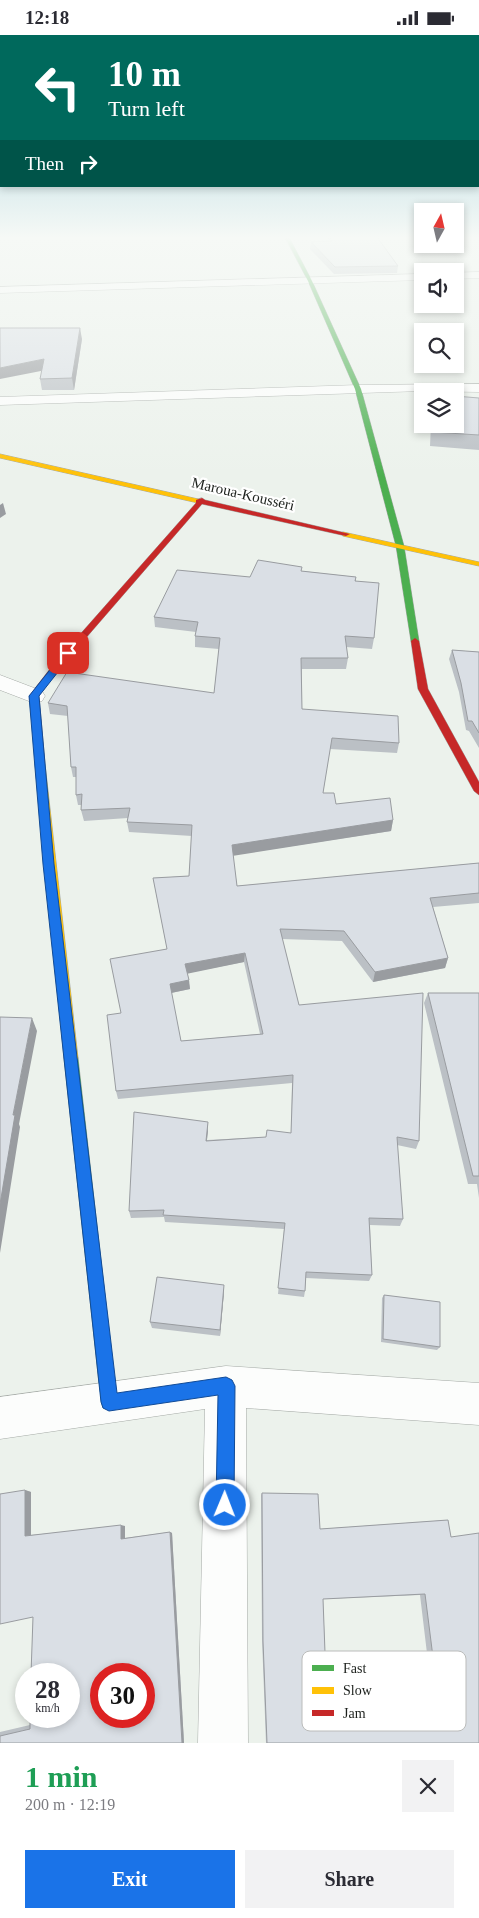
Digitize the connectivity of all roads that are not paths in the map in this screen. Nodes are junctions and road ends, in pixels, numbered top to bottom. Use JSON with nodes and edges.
{"nodes":[{"id":1,"x":326,"y":317,"type":"edge"},
{"id":2,"x":479,"y":388,"type":"edge"},
{"id":3,"x":358,"y":389,"type":"junction"},
{"id":4,"x":0,"y":401,"type":"edge"},
{"id":5,"x":0,"y":456,"type":"edge"},
{"id":6,"x":202,"y":500,"type":"junction"},
{"id":7,"x":400,"y":546,"type":"junction"},
{"id":8,"x":479,"y":564,"type":"edge"},
{"id":9,"x":0,"y":682,"type":"edge"},
{"id":10,"x":34,"y":696,"type":"junction"},
{"id":11,"x":479,"y":791,"type":"edge"},
{"id":12,"x":226,"y":1386,"type":"junction"},
{"id":13,"x":109,"y":1402,"type":"junction"},
{"id":14,"x":479,"y":1404,"type":"edge"},
{"id":15,"x":0,"y":1418,"type":"edge"},
{"id":16,"x":223,"y":1743,"type":"edge"}],
"edges":[{"from":1,"to":3,"type":"main road"},
{"from":2,"to":3,"type":"street"},
{"from":3,"to":4,"type":"street"},
{"from":3,"to":7,"type":"main road"},
{"from":5,"to":6,"type":"main road","name":"Maroua-Kousséri"},
{"from":6,"to":7,"type":"main road","name":"Maroua-Kousséri"},
{"from":6,"to":10,"type":"main road"},
{"from":7,"to":8,"type":"main road","name":"Maroua-Kousséri"},
{"from":7,"to":11,"type":"main road"},
{"from":9,"to":10,"type":"street"},
{"from":10,"to":13,"type":"main road"},
{"from":12,"to":13,"type":"street"},
{"from":12,"to":14,"type":"street"},
{"from":12,"to":16,"type":"street"},
{"from":13,"to":15,"type":"street"}]}
